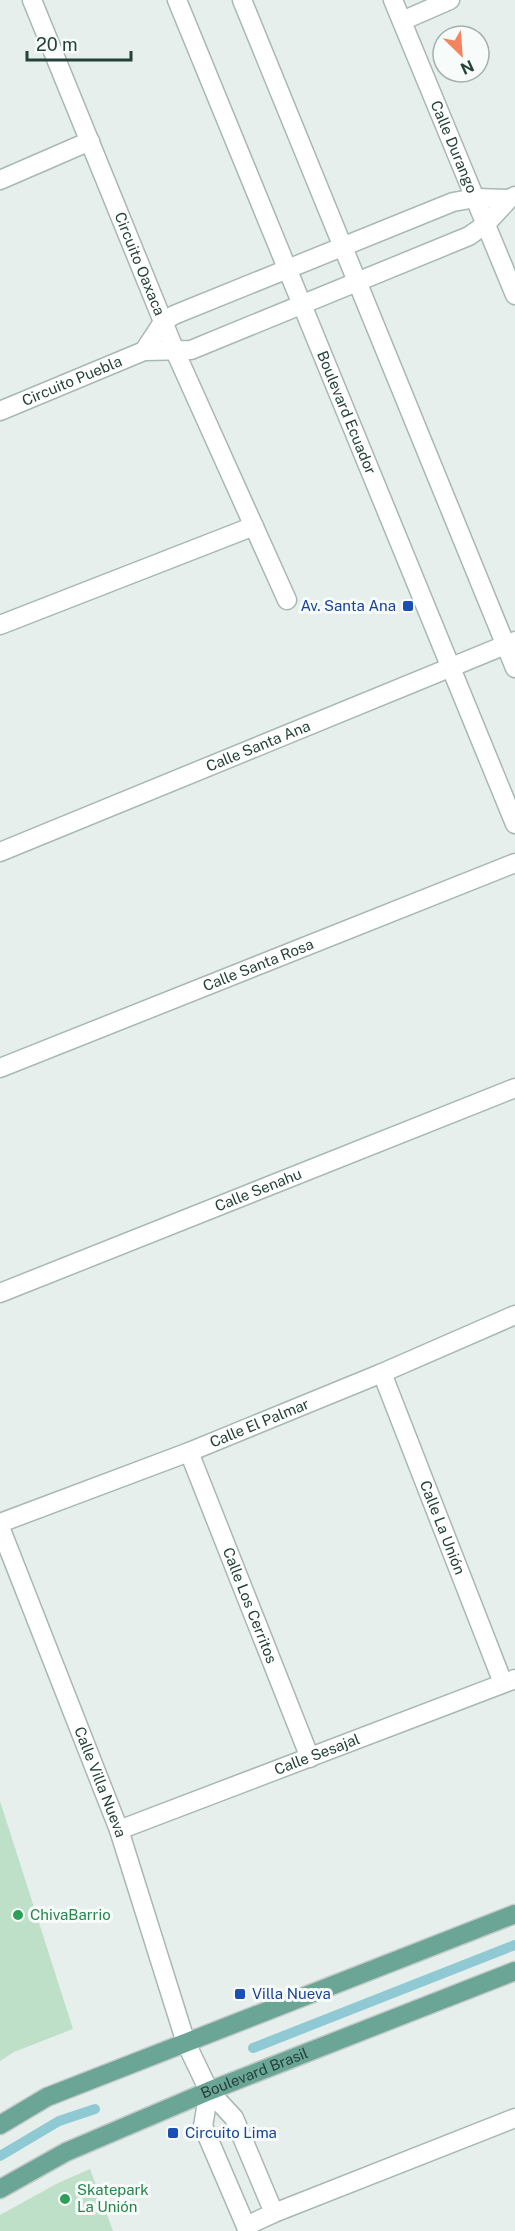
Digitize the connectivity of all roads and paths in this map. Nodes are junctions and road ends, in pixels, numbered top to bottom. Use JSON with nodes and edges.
{"nodes":[{"id":1,"x":32,"y":0,"type":"edge"},
{"id":2,"x":177,"y":0,"type":"edge"},
{"id":3,"x":242,"y":0,"type":"edge"},
{"id":4,"x":393,"y":0,"type":"edge"},
{"id":5,"x":450,"y":0,"type":"edge"},
{"id":6,"x":402,"y":21,"type":"junction"},
{"id":7,"x":90,"y":141,"type":"junction"},
{"id":8,"x":0,"y":180,"type":"edge"},
{"id":9,"x":476,"y":198,"type":"junction"},
{"id":10,"x":512,"y":198,"type":"edge"},
{"id":11,"x":486,"y":224,"type":"junction"},
{"id":12,"x":343,"y":246,"type":"junction"},
{"id":13,"x":287,"y":269,"type":"junction"},
{"id":14,"x":358,"y":282,"type":"junction"},
{"id":15,"x":515,"y":295,"type":"edge"},
{"id":16,"x":302,"y":305,"type":"junction"},
{"id":17,"x":163,"y":322,"type":"junction"},
{"id":18,"x":144,"y":351,"type":"junction"},
{"id":19,"x":175,"y":351,"type":"junction"},
{"id":20,"x":0,"y":411,"type":"edge"},
{"id":21,"x":254,"y":526,"type":"junction"},
{"id":22,"x":287,"y":600,"type":"dead end"},
{"id":23,"x":0,"y":625,"type":"edge"},
{"id":24,"x":510,"y":642,"type":"edge"},
{"id":25,"x":451,"y":667,"type":"junction"},
{"id":26,"x":515,"y":668,"type":"edge"},
{"id":27,"x":515,"y":824,"type":"edge"},
{"id":28,"x":0,"y":852,"type":"edge"},
{"id":29,"x":515,"y":863,"type":"edge"},
{"id":30,"x":0,"y":1068,"type":"edge"},
{"id":31,"x":515,"y":1088,"type":"edge"},
{"id":32,"x":0,"y":1293,"type":"edge"},
{"id":33,"x":515,"y":1315,"type":"edge"},
{"id":34,"x":382,"y":1373,"type":"junction"},
{"id":35,"x":189,"y":1452,"type":"junction"},
{"id":36,"x":0,"y":1525,"type":"edge"},
{"id":37,"x":509,"y":1681,"type":"edge"},
{"id":38,"x":310,"y":1758,"type":"junction"},
{"id":39,"x":119,"y":1830,"type":"junction"},
{"id":40,"x":515,"y":1914,"type":"edge"},
{"id":41,"x":515,"y":1971,"type":"edge"},
{"id":42,"x":186,"y":2043,"type":"junction"},
{"id":43,"x":210,"y":2091,"type":"junction"},
{"id":44,"x":515,"y":2118,"type":"edge"},
{"id":45,"x":0,"y":2125,"type":"edge"},
{"id":46,"x":0,"y":2188,"type":"edge"},
{"id":47,"x":274,"y":2213,"type":"junction"},
{"id":48,"x":247,"y":2229,"type":"edge"}],
"edges":[{"from":1,"to":7,"type":"street","name":"Circuito Oaxaca"},
{"from":2,"to":13,"type":"street","name":"Boulevard Ecuador"},
{"from":3,"to":12,"type":"street"},
{"from":4,"to":6,"type":"street","name":"Calle Durango"},
{"from":5,"to":6,"type":"street"},
{"from":6,"to":9,"type":"street","name":"Calle Durango"},
{"from":7,"to":8,"type":"street"},
{"from":7,"to":17,"type":"street","name":"Circuito Oaxaca"},
{"from":9,"to":10,"type":"street"},
{"from":9,"to":11,"type":"street","name":"Calle Durango"},
{"from":9,"to":12,"type":"street"},
{"from":10,"to":11,"type":"street","name":"Circuito Puebla"},
{"from":11,"to":14,"type":"street","name":"Circuito Puebla"},
{"from":11,"to":15,"type":"street","name":"Calle Durango"},
{"from":12,"to":13,"type":"street"},
{"from":12,"to":14,"type":"street"},
{"from":13,"to":16,"type":"street","name":"Boulevard Ecuador"},
{"from":13,"to":17,"type":"street"},
{"from":14,"to":16,"type":"street","name":"Circuito Puebla"},
{"from":14,"to":24,"type":"street"},
{"from":16,"to":19,"type":"street","name":"Circuito Puebla"},
{"from":16,"to":25,"type":"street","name":"Boulevard Ecuador"},
{"from":17,"to":18,"type":"street"},
{"from":17,"to":19,"type":"street","name":"Circuito Oaxaca"},
{"from":18,"to":19,"type":"street","name":"Circuito Puebla"},
{"from":18,"to":20,"type":"street","name":"Circuito Puebla"},
{"from":19,"to":21,"type":"street","name":"Circuito Oaxaca"},
{"from":21,"to":22,"type":"street","name":"Circuito Oaxaca"},
{"from":21,"to":23,"type":"street"},
{"from":24,"to":25,"type":"street","name":"Calle Santa Ana"},
{"from":24,"to":26,"type":"street"},
{"from":25,"to":27,"type":"street","name":"Boulevard Ecuador"},
{"from":25,"to":28,"type":"street","name":"Calle Santa Ana"},
{"from":29,"to":30,"type":"street","name":"Calle Santa Rosa"},
{"from":31,"to":32,"type":"street","name":"Calle Senahu"},
{"from":33,"to":34,"type":"street","name":"Calle El Palmar"},
{"from":34,"to":35,"type":"street","name":"Calle El Palmar"},
{"from":34,"to":37,"type":"street","name":"Calle La Unión"},
{"from":35,"to":36,"type":"street","name":"Calle El Palmar"},
{"from":35,"to":38,"type":"street","name":"Calle Los Cerritos"},
{"from":36,"to":39,"type":"street","name":"Calle Villa Nueva"},
{"from":37,"to":38,"type":"street","name":"Calle Sesajal"},
{"from":38,"to":39,"type":"street","name":"Calle Sesajal"},
{"from":39,"to":42,"type":"street","name":"Calle Villa Nueva"},
{"from":40,"to":42,"type":"main road"},
{"from":41,"to":43,"type":"main road","name":"Boulevard Brasil"},
{"from":42,"to":43,"type":"street","name":"Calle Villa Nueva"},
{"from":42,"to":45,"type":"main road"},
{"from":43,"to":46,"type":"main road","name":"Boulevard Brasil"},
{"from":43,"to":47,"type":"street","name":"Calle Villa Nueva"},
{"from":43,"to":48,"type":"street"},
{"from":44,"to":47,"type":"street"},
{"from":47,"to":48,"type":"street"}]}
